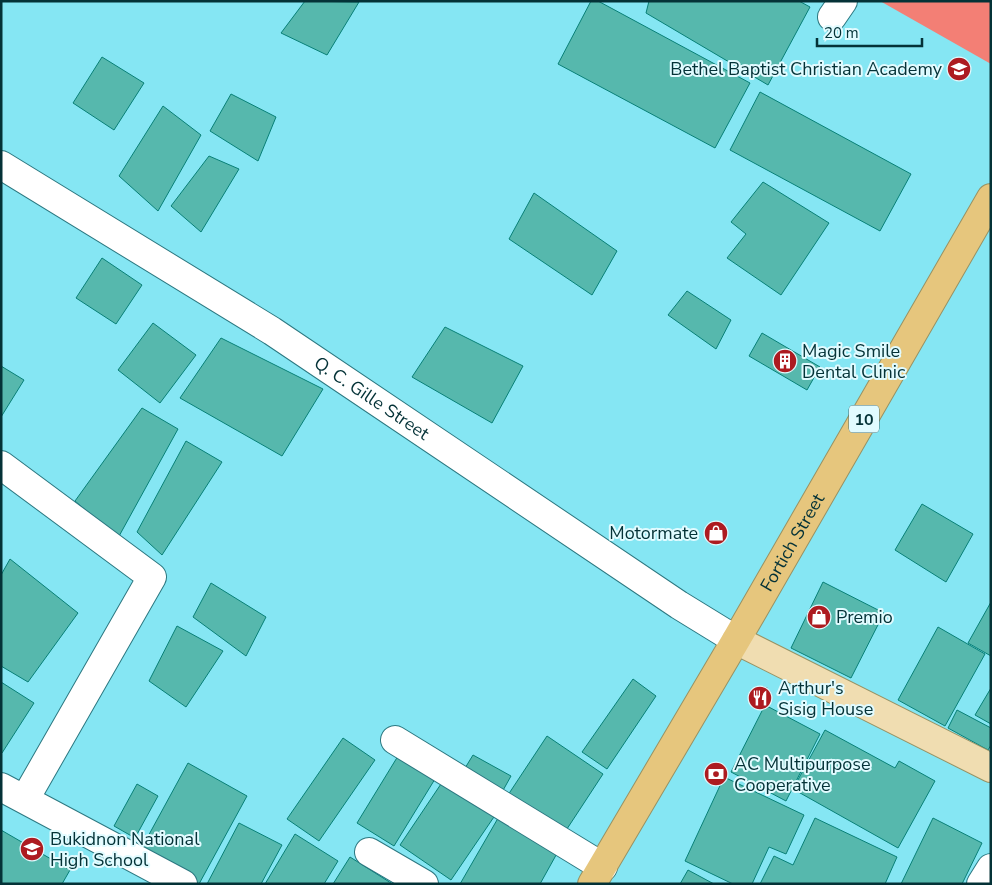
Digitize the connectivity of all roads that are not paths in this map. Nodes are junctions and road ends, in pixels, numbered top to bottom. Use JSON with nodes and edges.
{"nodes":[{"id":1,"x":1,"y":165,"type":"edge"},
{"id":2,"x":991,"y":198,"type":"edge"},
{"id":3,"x":1,"y":465,"type":"edge"},
{"id":4,"x":736,"y":640,"type":"junction"},
{"id":5,"x":395,"y":740,"type":"dead end"},
{"id":6,"x":991,"y":768,"type":"edge"},
{"id":7,"x":1,"y":787,"type":"edge"},
{"id":8,"x":25,"y":799,"type":"junction"},
{"id":9,"x":369,"y":852,"type":"dead end"},
{"id":10,"x":991,"y":868,"type":"edge"},
{"id":11,"x":597,"y":875,"type":"edge"},
{"id":12,"x":183,"y":884,"type":"edge"},
{"id":13,"x":424,"y":884,"type":"edge"},
{"id":14,"x":981,"y":884,"type":"edge"}],
"edges":[{"from":1,"to":4,"type":"street","name":"Q. C. Gille Street"},
{"from":2,"to":4,"type":"highway","name":"Fortich Street","number":"10"},
{"from":3,"to":8,"type":"street"},
{"from":4,"to":6,"type":"main road"},
{"from":4,"to":11,"type":"highway","name":"Fortich Street","number":"10"},
{"from":5,"to":11,"type":"street"},
{"from":7,"to":8,"type":"street"},
{"from":8,"to":12,"type":"street"},
{"from":9,"to":13,"type":"street"},
{"from":10,"to":14,"type":"street"}]}
